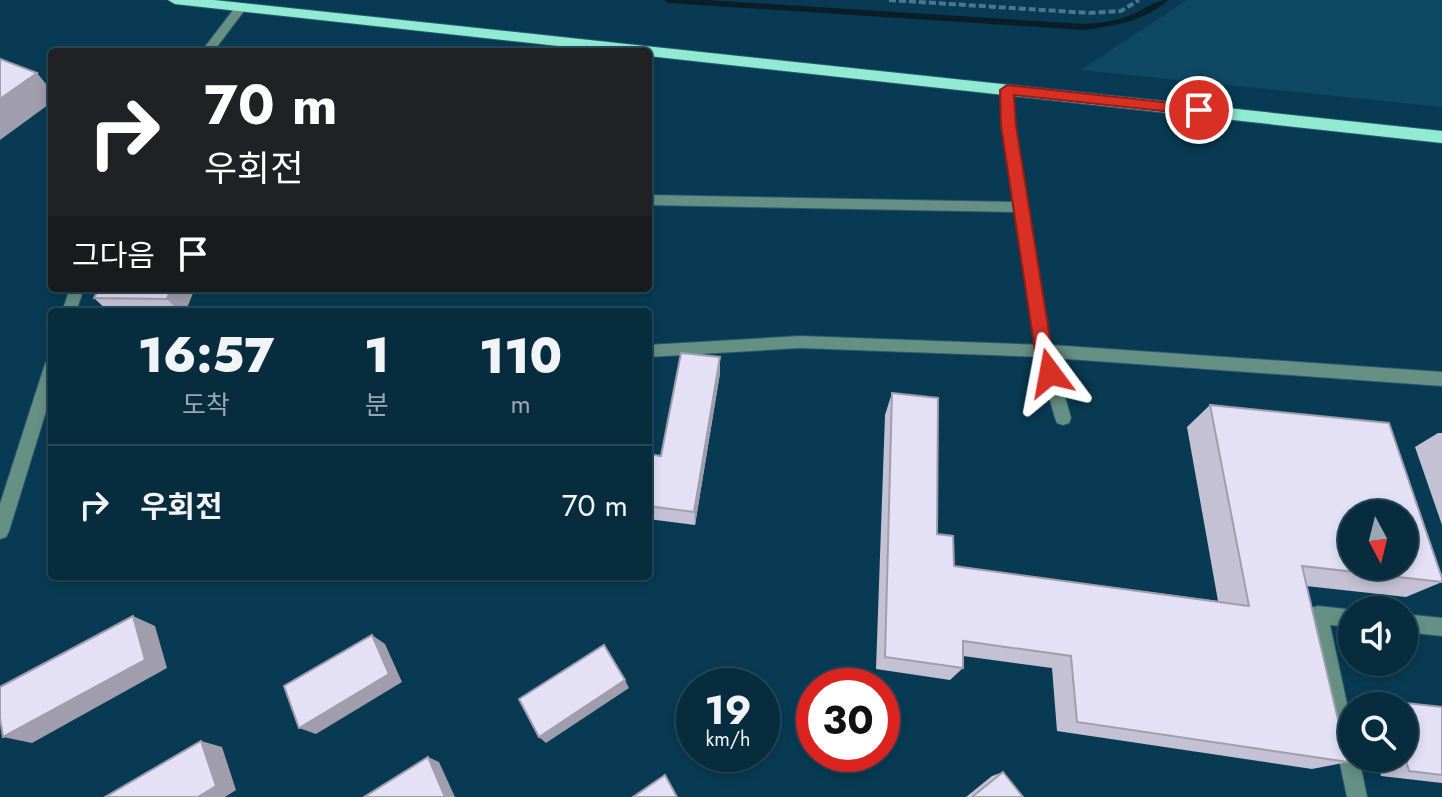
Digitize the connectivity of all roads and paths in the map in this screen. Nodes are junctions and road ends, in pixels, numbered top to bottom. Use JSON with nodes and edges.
{"nodes":[{"id":1,"x":175,"y":0,"type":"edge"},
{"id":2,"x":889,"y":0,"type":"edge"},
{"id":3,"x":1139,"y":0,"type":"edge"},
{"id":4,"x":241,"y":7,"type":"junction"},
{"id":5,"x":210,"y":48,"type":"edge"},
{"id":6,"x":619,"y":48,"type":"edge"},
{"id":7,"x":652,"y":52,"type":"edge"},
{"id":8,"x":1007,"y":90,"type":"junction"},
{"id":9,"x":1442,"y":137,"type":"edge"},
{"id":10,"x":652,"y":200,"type":"edge"},
{"id":11,"x":1021,"y":207,"type":"junction"},
{"id":12,"x":652,"y":351,"type":"edge"},
{"id":13,"x":1044,"y":351,"type":"junction"},
{"id":14,"x":1442,"y":379,"type":"edge"},
{"id":15,"x":48,"y":380,"type":"edge"},
{"id":16,"x":1063,"y":418,"type":"dead end"},
{"id":17,"x":0,"y":531,"type":"edge"},
{"id":18,"x":1338,"y":617,"type":"edge"},
{"id":19,"x":1418,"y":624,"type":"edge"},
{"id":20,"x":1442,"y":627,"type":"edge"},
{"id":21,"x":1357,"y":797,"type":"edge"}],
"edges":[{"from":1,"to":4,"type":"main road"},
{"from":2,"to":3,"type":"path"},
{"from":4,"to":5,"type":"street"},
{"from":4,"to":6,"type":"main road"},
{"from":7,"to":8,"type":"main road"},
{"from":8,"to":9,"type":"main road"},
{"from":8,"to":11,"type":"street"},
{"from":10,"to":11,"type":"street"},
{"from":11,"to":13,"type":"street"},
{"from":12,"to":13,"type":"street"},
{"from":13,"to":14,"type":"street"},
{"from":13,"to":16,"type":"street"},
{"from":15,"to":17,"type":"street"},
{"from":18,"to":21,"type":"street"},
{"from":19,"to":20,"type":"street"}]}
